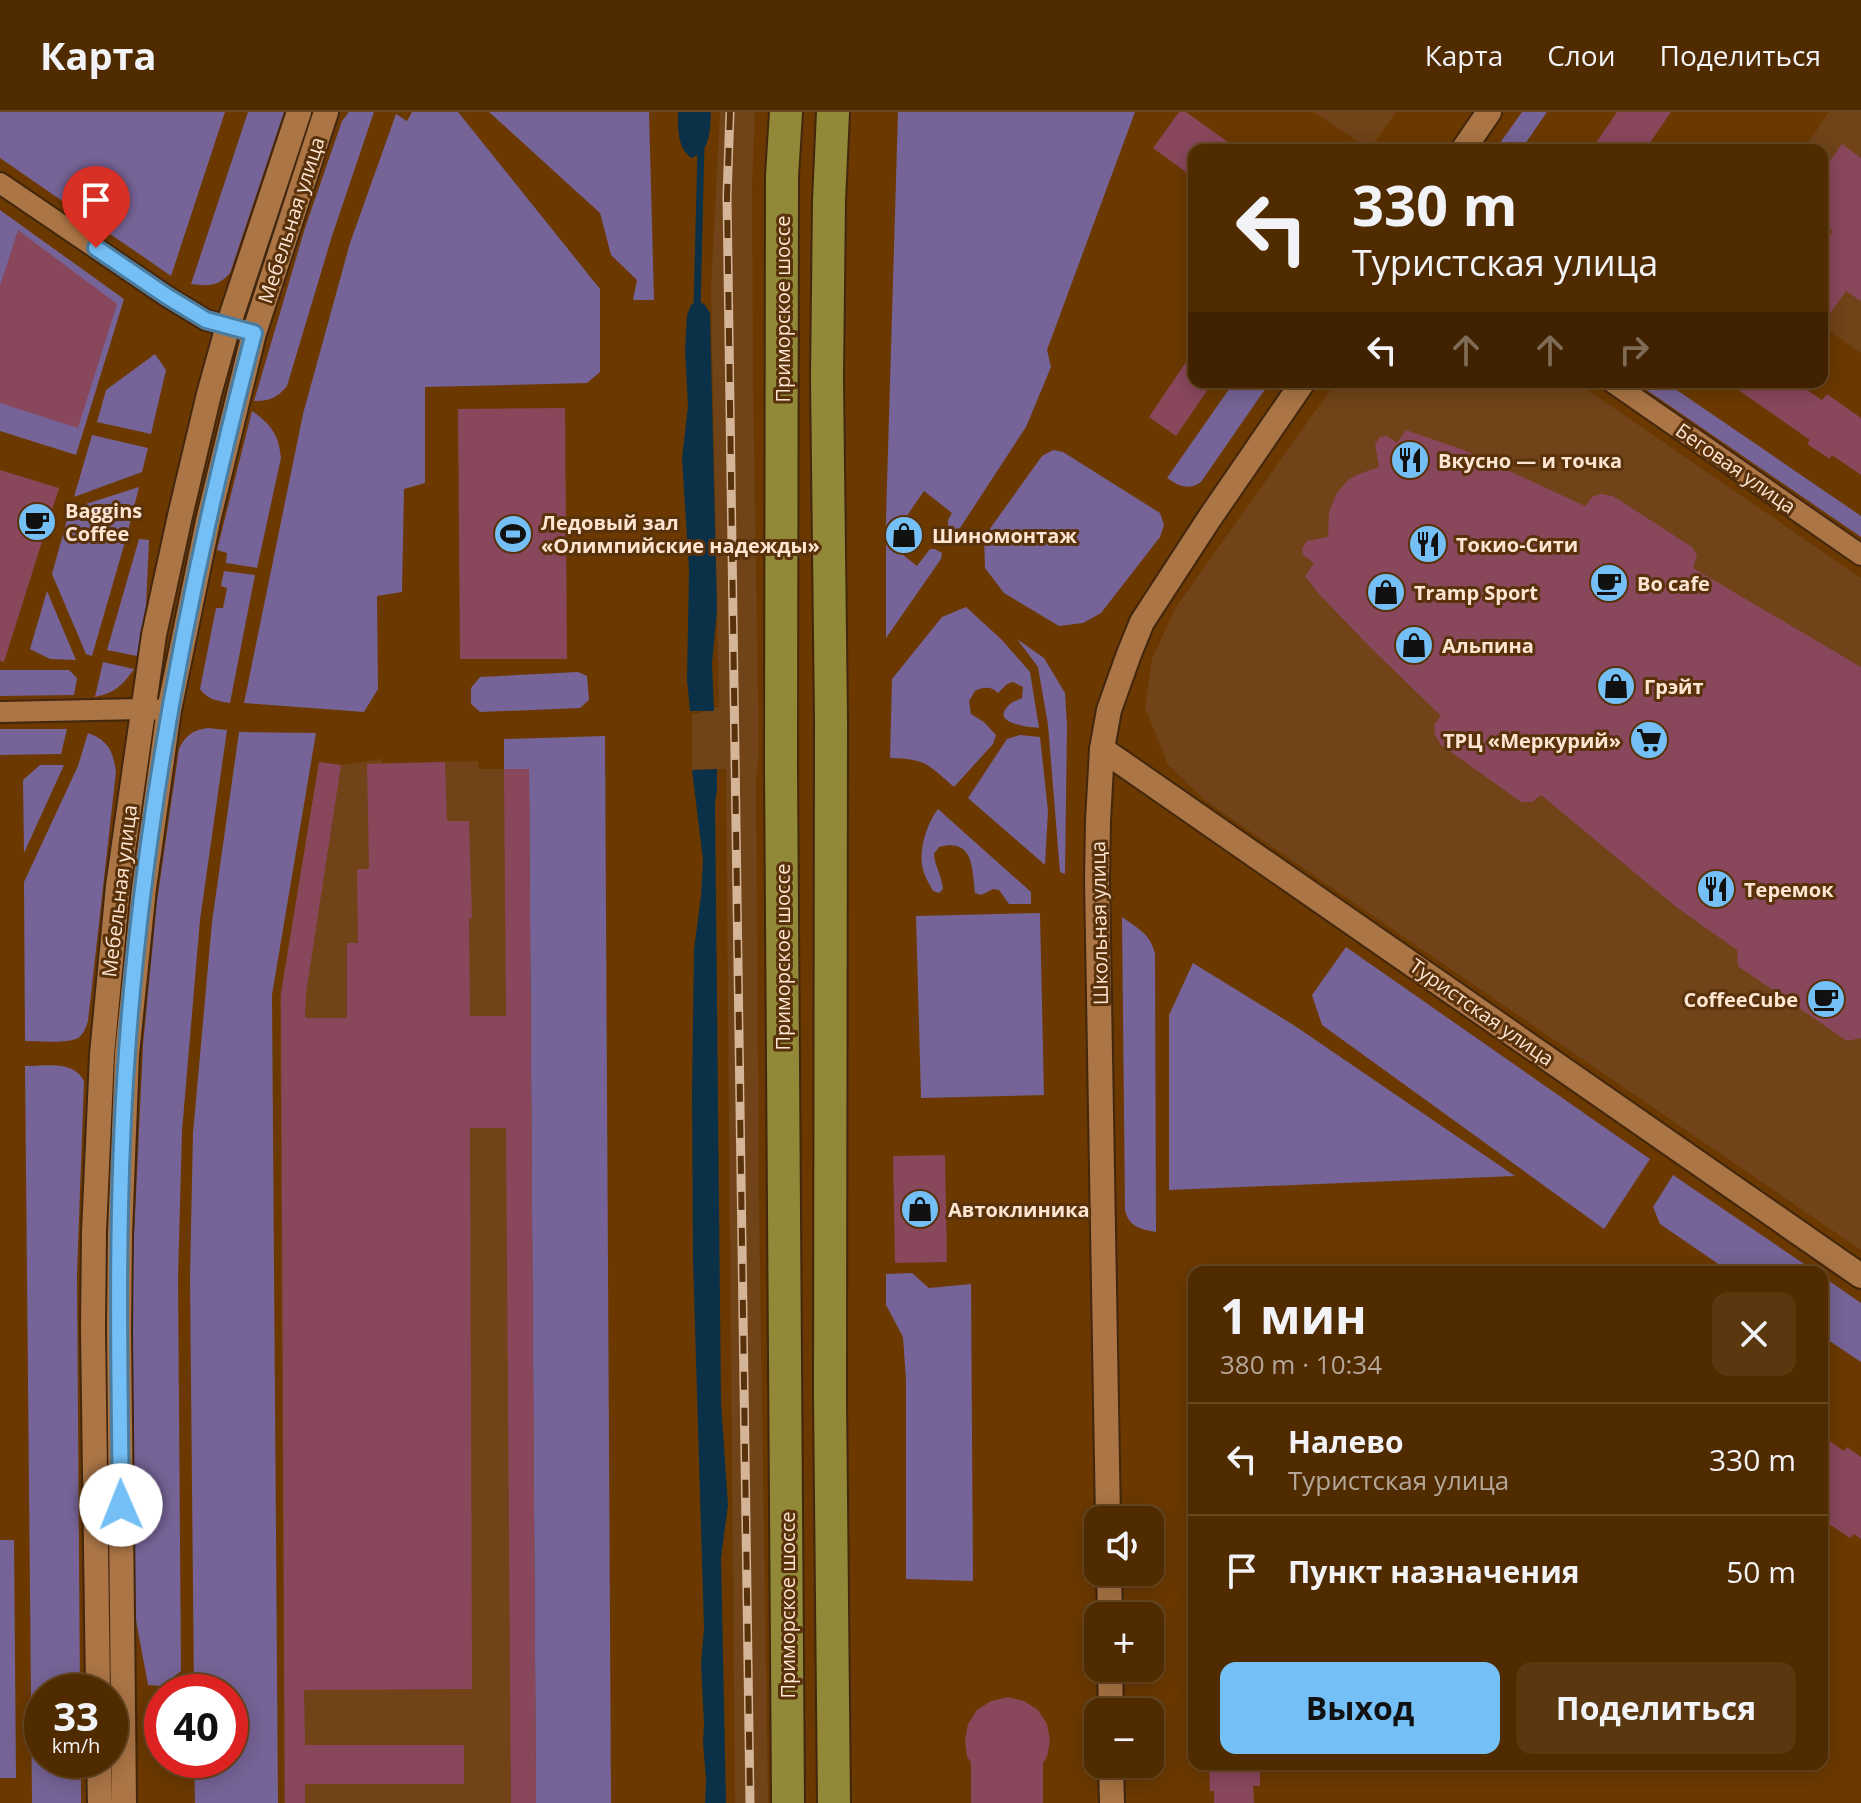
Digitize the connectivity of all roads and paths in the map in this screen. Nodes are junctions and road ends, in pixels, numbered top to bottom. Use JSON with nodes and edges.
{"nodes":[{"id":1,"x":299,"y":112,"type":"edge"},
{"id":2,"x":326,"y":112,"type":"edge"},
{"id":3,"x":786,"y":112,"type":"edge"},
{"id":4,"x":833,"y":112,"type":"edge"},
{"id":5,"x":1489,"y":112,"type":"edge"},
{"id":6,"x":1467,"y":144,"type":"edge"},
{"id":7,"x":0,"y":183,"type":"edge"},
{"id":8,"x":228,"y":326,"type":"junction"},
{"id":9,"x":254,"y":333,"type":"junction"},
{"id":10,"x":1299,"y":388,"type":"edge"},
{"id":11,"x":1621,"y":388,"type":"edge"},
{"id":12,"x":1861,"y":555,"type":"edge"},
{"id":13,"x":142,"y":709,"type":"junction"},
{"id":14,"x":169,"y":710,"type":"junction"},
{"id":15,"x":0,"y":712,"type":"edge"},
{"id":16,"x":1102,"y":749,"type":"junction"},
{"id":17,"x":1861,"y":1276,"type":"edge"},
{"id":18,"x":1108,"y":1506,"type":"edge"},
{"id":19,"x":98,"y":1674,"type":"edge"},
{"id":20,"x":99,"y":1778,"type":"edge"},
{"id":21,"x":1111,"y":1778,"type":"edge"},
{"id":22,"x":100,"y":1803,"type":"edge"},
{"id":23,"x":124,"y":1803,"type":"edge"},
{"id":24,"x":788,"y":1803,"type":"edge"},
{"id":25,"x":834,"y":1803,"type":"edge"},
{"id":26,"x":1112,"y":1803,"type":"edge"}],
"edges":[{"from":1,"to":8,"type":"street","name":"Мебельная улица"},
{"from":2,"to":9,"type":"street","name":"Мебельная улица"},
{"from":3,"to":24,"type":"main road","name":"Приморское шоссе"},
{"from":4,"to":25,"type":"main road"},
{"from":5,"to":6,"type":"street"},
{"from":7,"to":8,"type":"street"},
{"from":8,"to":9,"type":"street"},
{"from":8,"to":13,"type":"street","name":"Мебельная улица"},
{"from":9,"to":14,"type":"street","name":"Мебельная улица"},
{"from":10,"to":16,"type":"street","name":"Школьная улица"},
{"from":11,"to":12,"type":"street","name":"Беговая улица"},
{"from":13,"to":14,"type":"street"},
{"from":13,"to":15,"type":"street"},
{"from":13,"to":19,"type":"street","name":"Мебельная улица"},
{"from":14,"to":23,"type":"street","name":"Мебельная улица"},
{"from":16,"to":17,"type":"street","name":"Туристская улица"},
{"from":16,"to":18,"type":"street","name":"Школьная улица"},
{"from":20,"to":22,"type":"street"},
{"from":21,"to":26,"type":"street"}]}
